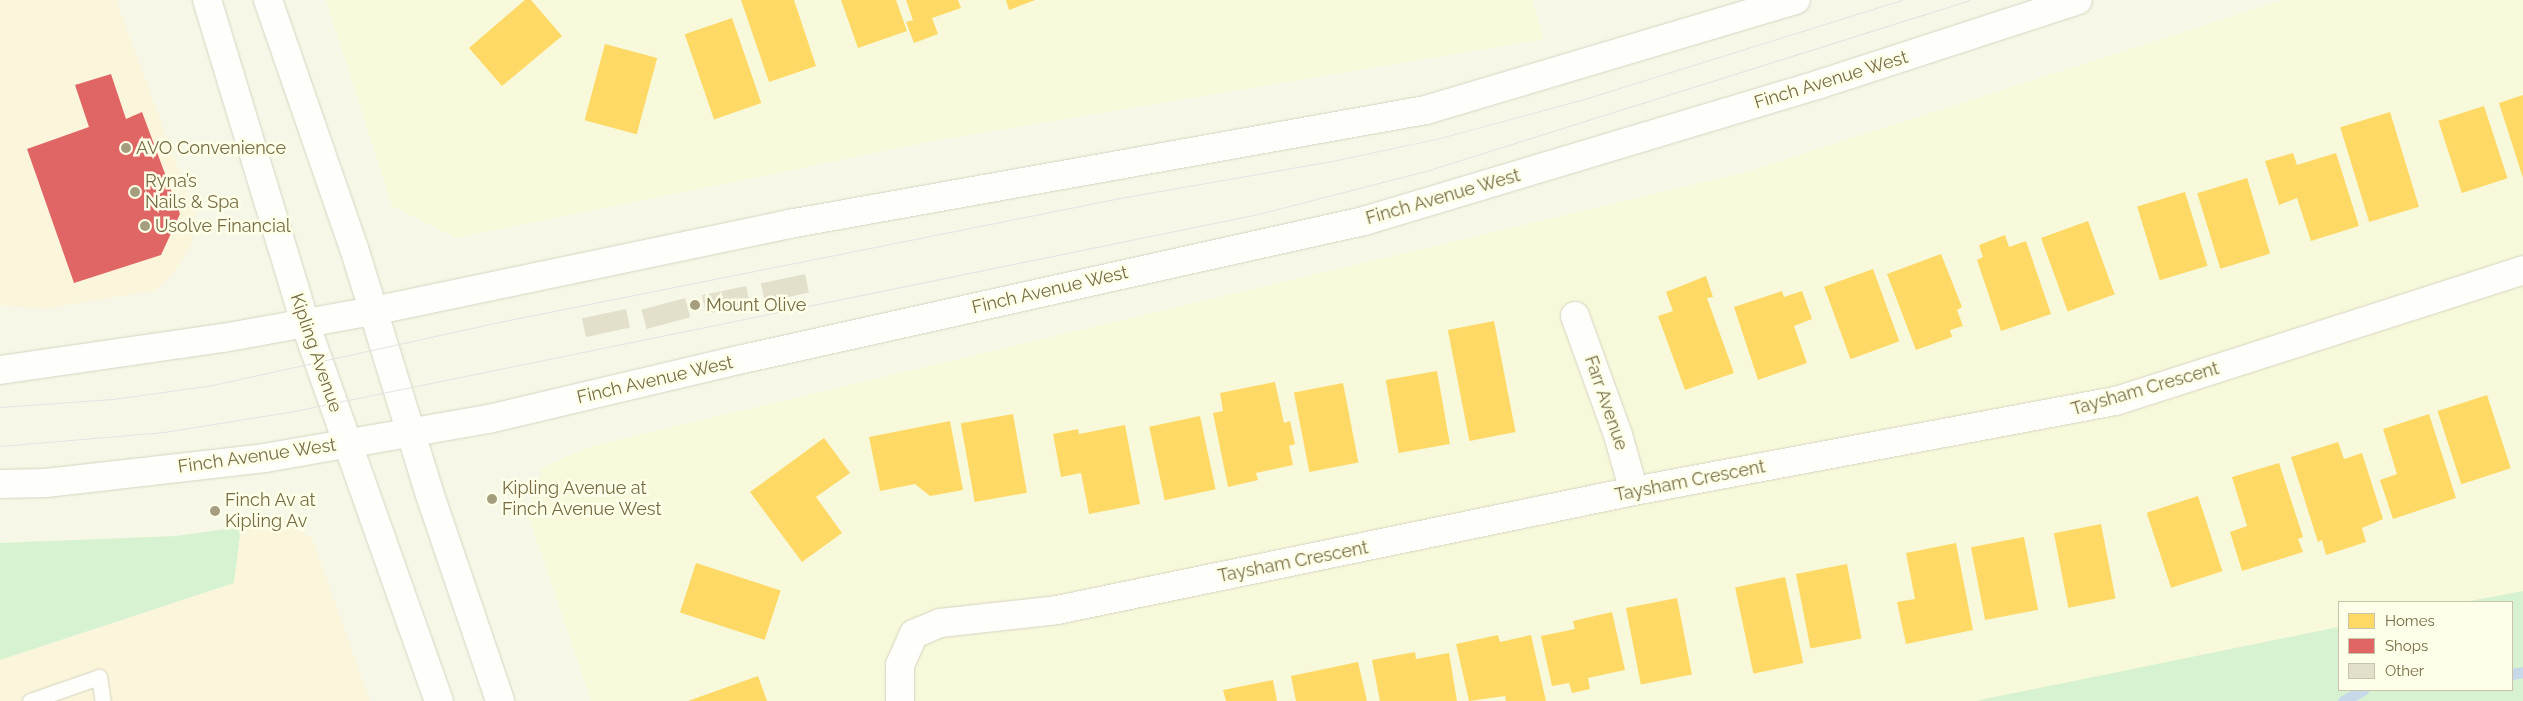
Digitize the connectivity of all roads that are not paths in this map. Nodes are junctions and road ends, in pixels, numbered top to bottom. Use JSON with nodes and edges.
{"nodes":[{"id":1,"x":208,"y":0,"type":"edge"},
{"id":2,"x":268,"y":0,"type":"edge"},
{"id":3,"x":1796,"y":0,"type":"edge"},
{"id":4,"x":2078,"y":0,"type":"edge"},
{"id":5,"x":2523,"y":270,"type":"edge"},
{"id":6,"x":374,"y":311,"type":"junction"},
{"id":7,"x":1575,"y":316,"type":"dead end"},
{"id":8,"x":305,"y":323,"type":"junction"},
{"id":9,"x":0,"y":370,"type":"edge"},
{"id":10,"x":411,"y":433,"type":"junction"},
{"id":11,"x":348,"y":443,"type":"junction"},
{"id":12,"x":0,"y":484,"type":"edge"},
{"id":13,"x":1634,"y":491,"type":"junction"},
{"id":14,"x":30,"y":701,"type":"edge"},
{"id":15,"x":103,"y":701,"type":"edge"},
{"id":16,"x":439,"y":701,"type":"edge"},
{"id":17,"x":500,"y":701,"type":"edge"},
{"id":18,"x":900,"y":701,"type":"edge"}],
"edges":[{"from":1,"to":8,"type":"main road","name":"Kipling Avenue"},
{"from":2,"to":6,"type":"main road"},
{"from":3,"to":6,"type":"main road"},
{"from":4,"to":10,"type":"main road","name":"Finch Avenue West"},
{"from":5,"to":13,"type":"main road","name":"Taysham Crescent"},
{"from":6,"to":8,"type":"main road"},
{"from":6,"to":10,"type":"main road"},
{"from":7,"to":13,"type":"main road","name":"Farr Avenue"},
{"from":8,"to":9,"type":"main road"},
{"from":8,"to":11,"type":"main road","name":"Kipling Avenue"},
{"from":10,"to":11,"type":"main road","name":"Finch Avenue West"},
{"from":10,"to":17,"type":"main road"},
{"from":11,"to":12,"type":"main road","name":"Finch Avenue West"},
{"from":11,"to":16,"type":"main road","name":"Kipling Avenue"},
{"from":13,"to":18,"type":"main road","name":"Taysham Crescent"},
{"from":14,"to":15,"type":"lane"}]}
